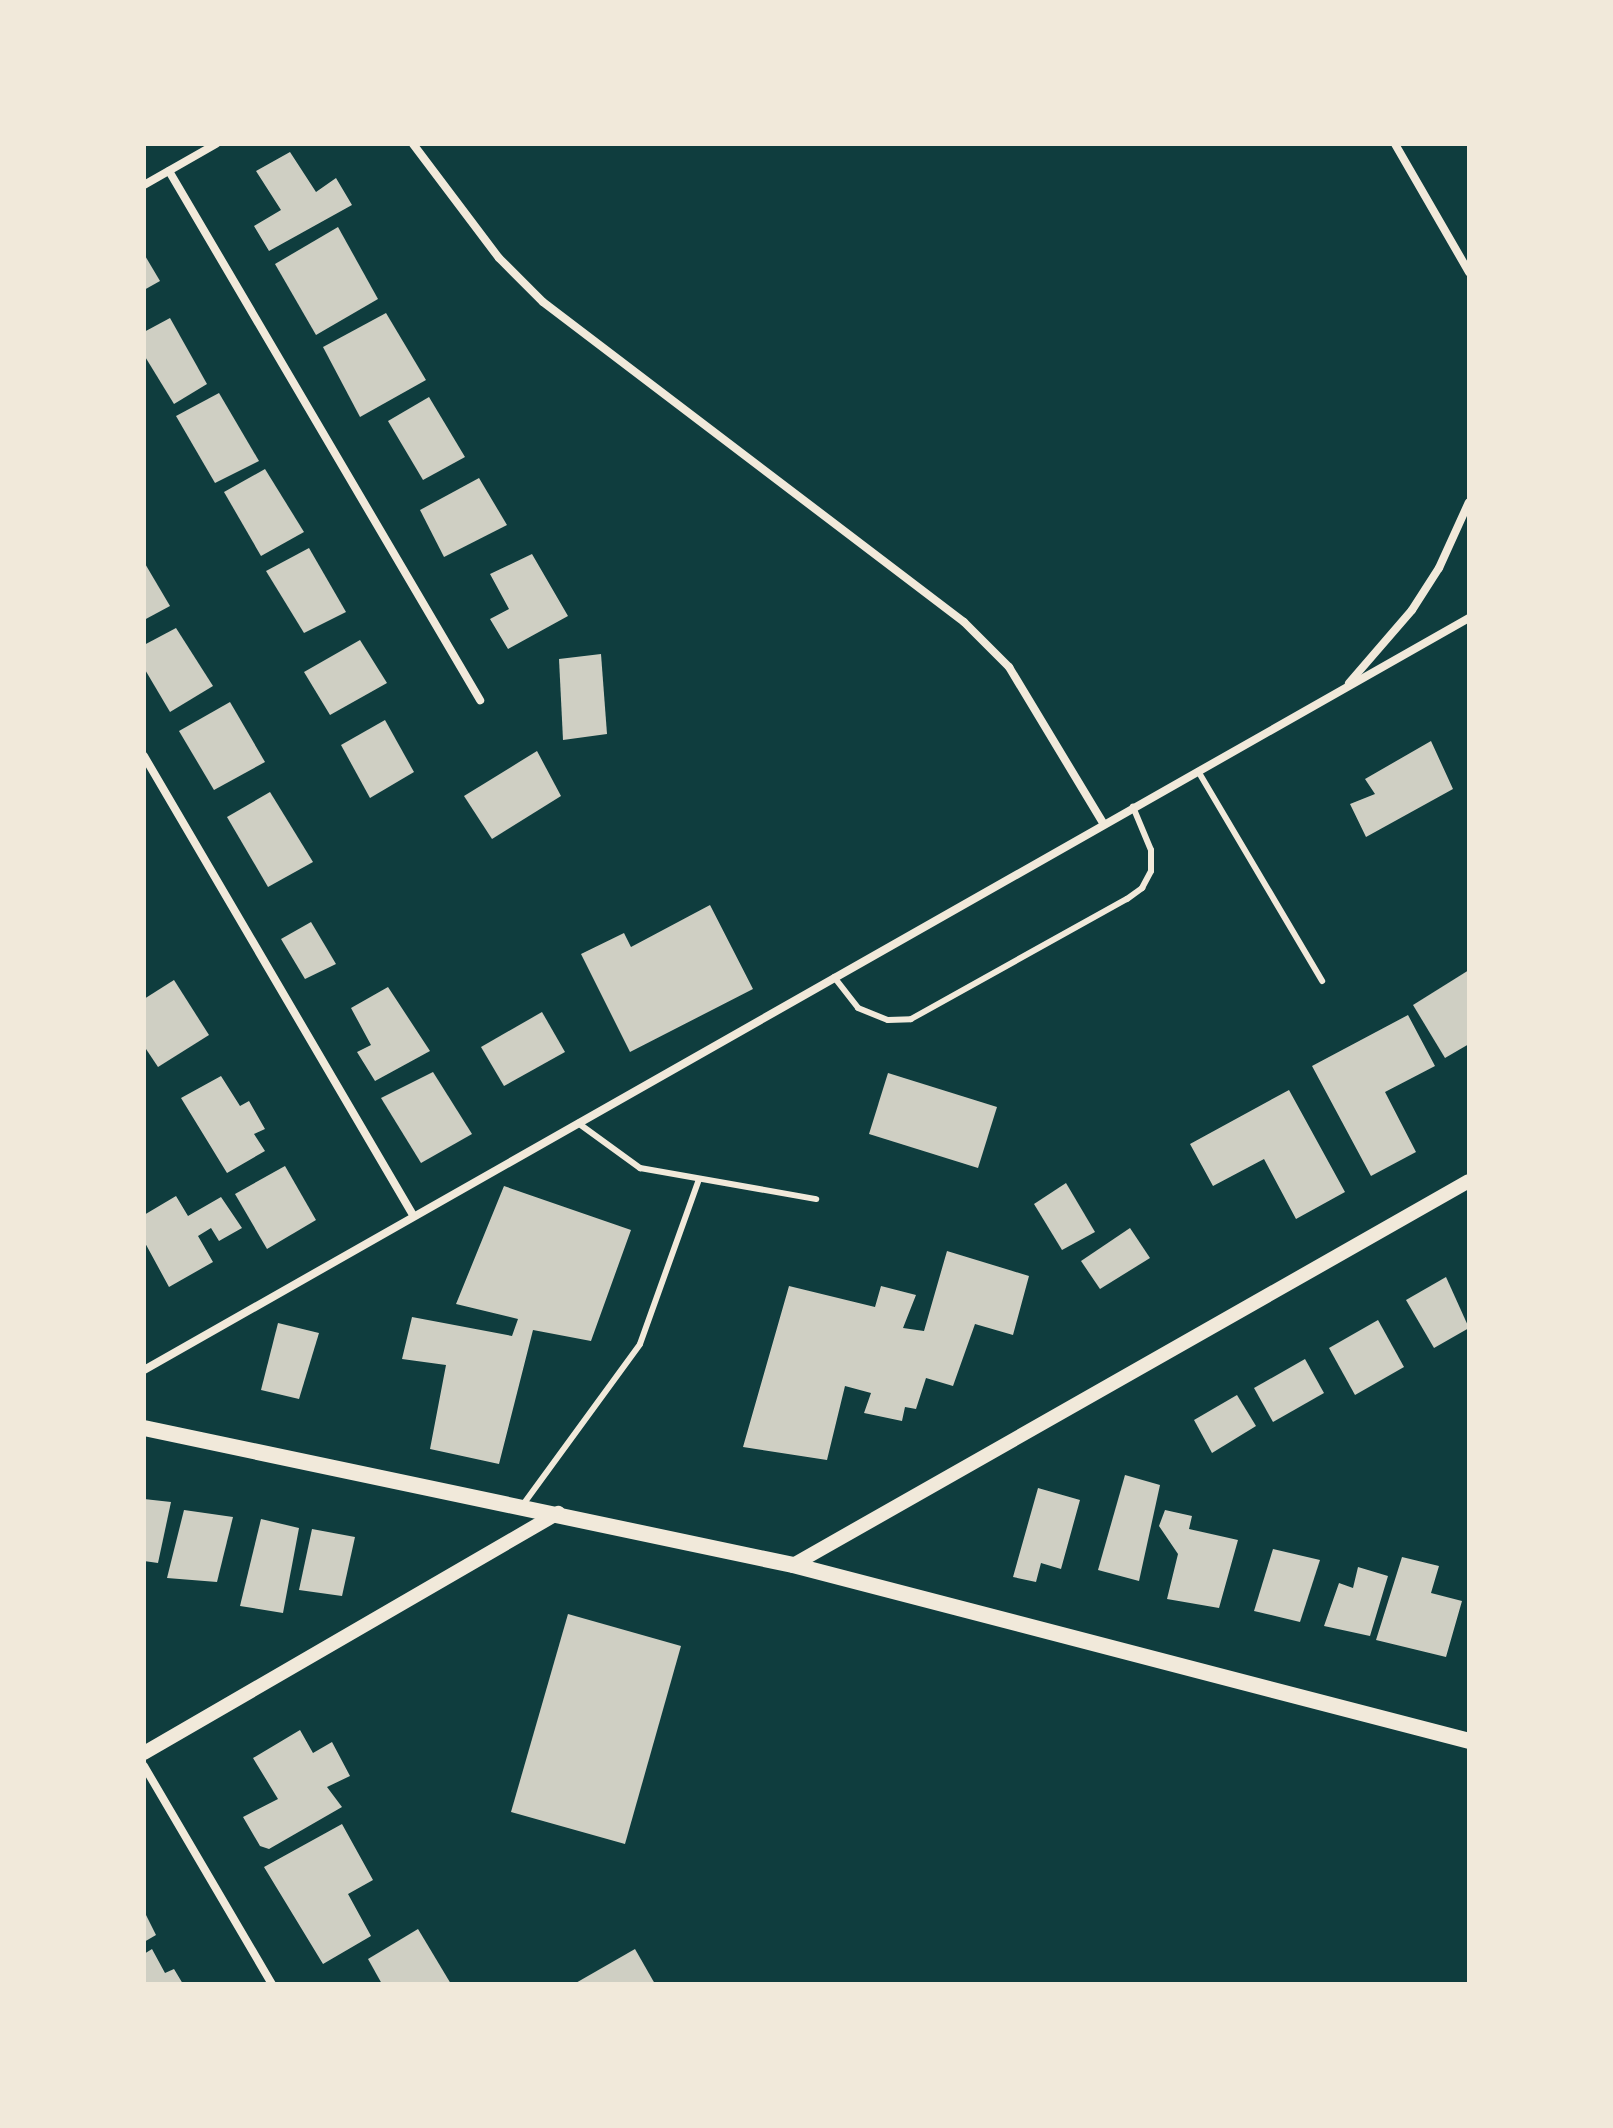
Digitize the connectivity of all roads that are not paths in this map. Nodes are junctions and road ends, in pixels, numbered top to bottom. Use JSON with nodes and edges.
{"nodes":[{"id":1,"x":216,"y":144,"type":"edge"},
{"id":2,"x":413,"y":144,"type":"edge"},
{"id":3,"x":1395,"y":144,"type":"edge"},
{"id":4,"x":169,"y":171,"type":"junction"},
{"id":5,"x":144,"y":185,"type":"edge"},
{"id":6,"x":1469,"y":272,"type":"edge"},
{"id":7,"x":1469,"y":502,"type":"edge"},
{"id":8,"x":1469,"y":618,"type":"edge"},
{"id":9,"x":1346,"y":687,"type":"junction"},
{"id":10,"x":480,"y":700,"type":"dead end"},
{"id":11,"x":144,"y":756,"type":"edge"},
{"id":12,"x":1198,"y":770,"type":"junction"},
{"id":13,"x":1133,"y":807,"type":"junction"},
{"id":14,"x":1103,"y":823,"type":"junction"},
{"id":15,"x":834,"y":977,"type":"junction"},
{"id":16,"x":1322,"y":981,"type":"dead end"},
{"id":17,"x":578,"y":1123,"type":"junction"},
{"id":18,"x":699,"y":1179,"type":"junction"},
{"id":19,"x":1469,"y":1181,"type":"edge"},
{"id":20,"x":816,"y":1199,"type":"dead end"},
{"id":21,"x":413,"y":1215,"type":"junction"},
{"id":22,"x":144,"y":1370,"type":"edge"},
{"id":23,"x":144,"y":1428,"type":"edge"},
{"id":24,"x":522,"y":1506,"type":"junction"},
{"id":25,"x":558,"y":1513,"type":"junction"},
{"id":26,"x":793,"y":1565,"type":"junction"},
{"id":27,"x":1469,"y":1741,"type":"edge"},
{"id":28,"x":144,"y":1753,"type":"edge"},
{"id":29,"x":144,"y":1766,"type":"edge"},
{"id":30,"x":272,"y":1984,"type":"edge"}],
"edges":[{"from":1,"to":4,"type":"street"},
{"from":2,"to":14,"type":"street"},
{"from":3,"to":6,"type":"street"},
{"from":4,"to":5,"type":"street"},
{"from":4,"to":10,"type":"street"},
{"from":7,"to":9,"type":"street"},
{"from":8,"to":9,"type":"street"},
{"from":9,"to":12,"type":"street"},
{"from":11,"to":21,"type":"street"},
{"from":12,"to":13,"type":"street"},
{"from":12,"to":16,"type":"lane"},
{"from":13,"to":14,"type":"street"},
{"from":13,"to":15,"type":"lane"},
{"from":14,"to":15,"type":"street"},
{"from":15,"to":17,"type":"street"},
{"from":17,"to":18,"type":"lane"},
{"from":17,"to":21,"type":"street"},
{"from":18,"to":20,"type":"lane"},
{"from":18,"to":24,"type":"lane"},
{"from":19,"to":26,"type":"street"},
{"from":21,"to":22,"type":"street"},
{"from":23,"to":24,"type":"main road"},
{"from":24,"to":25,"type":"main road"},
{"from":25,"to":26,"type":"main road"},
{"from":25,"to":28,"type":"street"},
{"from":26,"to":27,"type":"main road"},
{"from":29,"to":30,"type":"street"}]}
